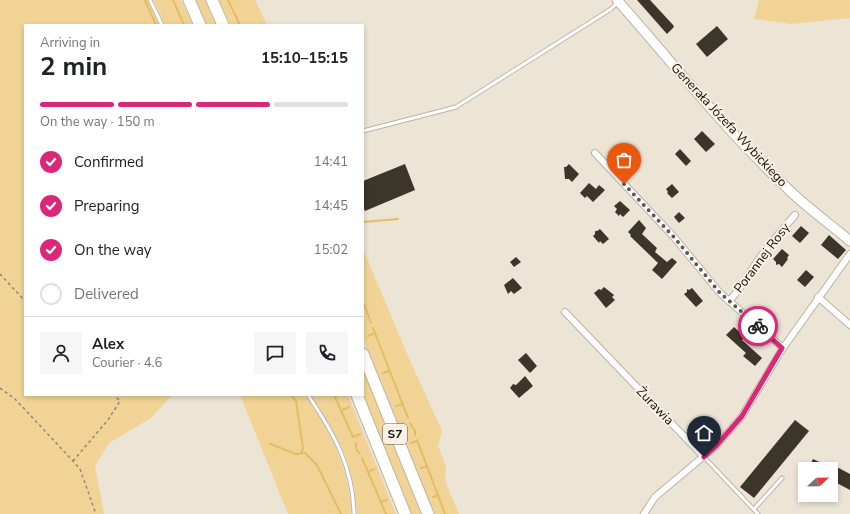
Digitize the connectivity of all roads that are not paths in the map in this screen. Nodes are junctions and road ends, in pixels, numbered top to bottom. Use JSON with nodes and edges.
{"nodes":[{"id":1,"x":150,"y":0,"type":"edge"},
{"id":2,"x":189,"y":0,"type":"edge"},
{"id":3,"x":212,"y":0,"type":"edge"},
{"id":4,"x":618,"y":1,"type":"edge"},
{"id":5,"x":162,"y":24,"type":"edge"},
{"id":6,"x":200,"y":24,"type":"edge"},
{"id":7,"x":223,"y":24,"type":"edge"},
{"id":8,"x":364,"y":131,"type":"edge"},
{"id":9,"x":595,"y":152,"type":"dead end"},
{"id":10,"x":795,"y":215,"type":"dead end"},
{"id":11,"x":850,"y":240,"type":"edge"},
{"id":12,"x":850,"y":254,"type":"edge"},
{"id":13,"x":818,"y":297,"type":"junction"},
{"id":14,"x":729,"y":301,"type":"junction"},
{"id":15,"x":565,"y":312,"type":"dead end"},
{"id":16,"x":850,"y":325,"type":"edge"},
{"id":17,"x":782,"y":348,"type":"junction"},
{"id":18,"x":364,"y":356,"type":"edge"},
{"id":19,"x":309,"y":396,"type":"edge"},
{"id":20,"x":357,"y":396,"type":"edge"},
{"id":21,"x":704,"y":457,"type":"junction"},
{"id":22,"x":782,"y":478,"type":"dead end"},
{"id":23,"x":754,"y":509,"type":"junction"},
{"id":24,"x":354,"y":514,"type":"edge"},
{"id":25,"x":405,"y":514,"type":"edge"},
{"id":26,"x":428,"y":514,"type":"edge"},
{"id":27,"x":644,"y":514,"type":"edge"},
{"id":28,"x":758,"y":514,"type":"edge"}],
"edges":[{"from":1,"to":5,"type":"lane"},
{"from":2,"to":6,"type":"highway"},
{"from":3,"to":7,"type":"highway"},
{"from":4,"to":8,"type":"lane"},
{"from":4,"to":11,"type":"main road","name":"Generała Józefa Wybickiego"},
{"from":9,"to":14,"type":"street"},
{"from":10,"to":14,"type":"street","name":"Porannej Rosy"},
{"from":12,"to":13,"type":"street"},
{"from":13,"to":16,"type":"street"},
{"from":13,"to":17,"type":"street"},
{"from":14,"to":17,"type":"street"},
{"from":15,"to":21,"type":"street","name":"Żurawia"},
{"from":17,"to":21,"type":"street"},
{"from":18,"to":26,"type":"highway","number":"S7"},
{"from":19,"to":24,"type":"lane"},
{"from":20,"to":25,"type":"highway","number":"S7"},
{"from":21,"to":23,"type":"lane"},
{"from":21,"to":27,"type":"street"},
{"from":22,"to":23,"type":"lane"},
{"from":23,"to":28,"type":"lane"}]}
